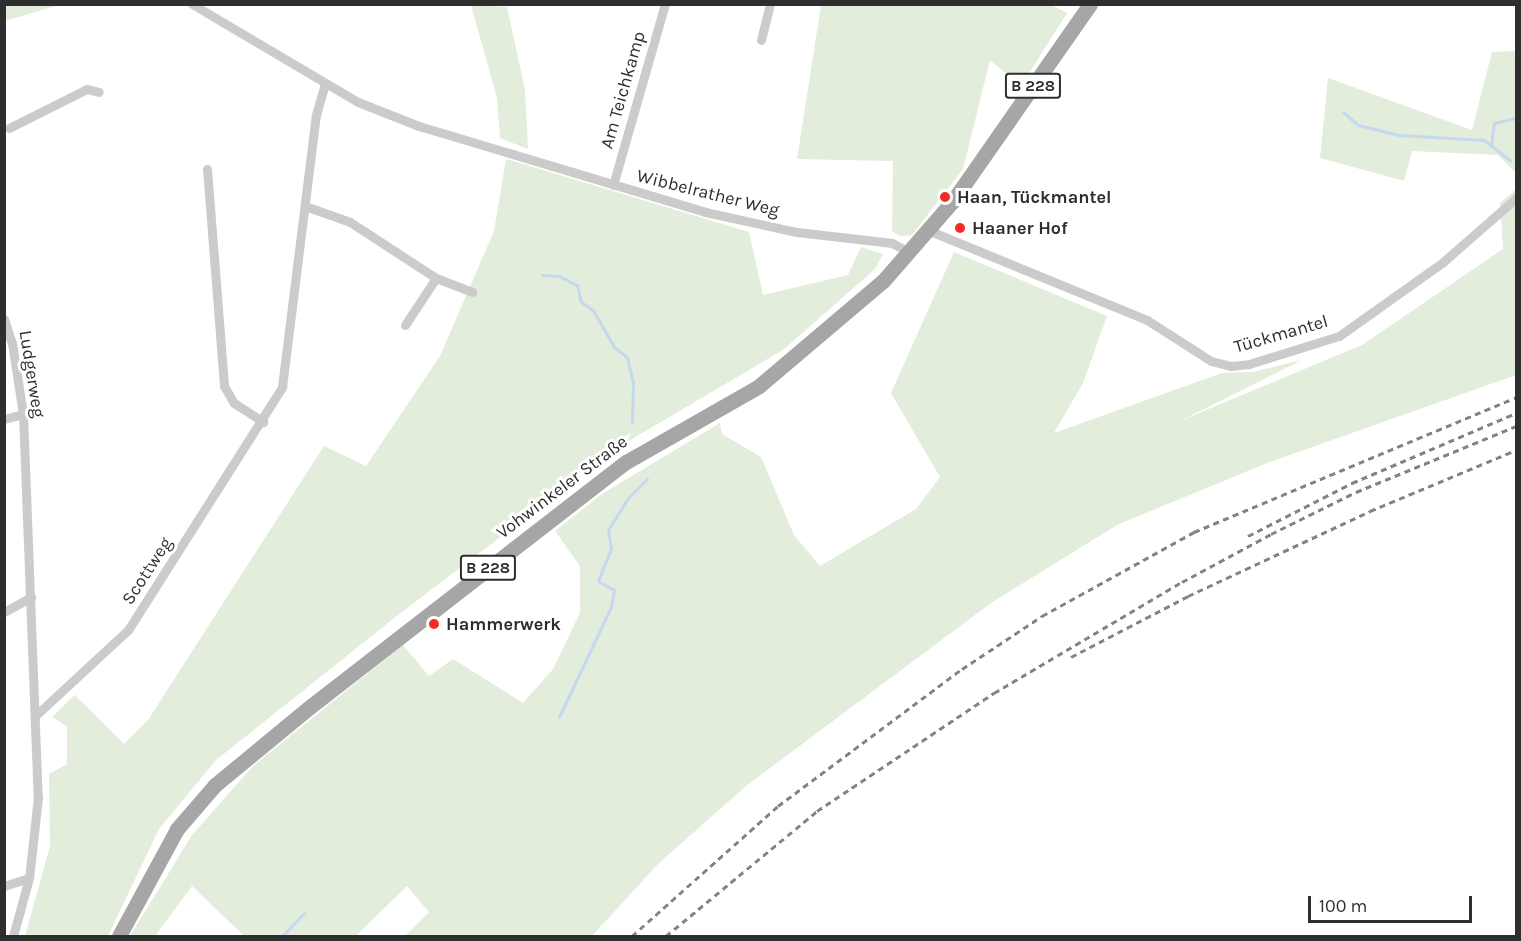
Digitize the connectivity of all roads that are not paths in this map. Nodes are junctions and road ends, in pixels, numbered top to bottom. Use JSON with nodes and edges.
{"nodes":[{"id":1,"x":192,"y":4,"type":"edge"},
{"id":2,"x":665,"y":4,"type":"edge"},
{"id":3,"x":770,"y":4,"type":"edge"},
{"id":4,"x":1090,"y":4,"type":"edge"},
{"id":5,"x":761,"y":40,"type":"dead end"},
{"id":6,"x":325,"y":84,"type":"junction"},
{"id":7,"x":99,"y":92,"type":"dead end"},
{"id":8,"x":9,"y":128,"type":"dead end"},
{"id":9,"x":207,"y":169,"type":"dead end"},
{"id":10,"x":613,"y":185,"type":"junction"},
{"id":11,"x":1516,"y":198,"type":"edge"},
{"id":12,"x":305,"y":206,"type":"junction"},
{"id":13,"x":930,"y":231,"type":"junction"},
{"id":14,"x":911,"y":253,"type":"junction"},
{"id":15,"x":436,"y":278,"type":"junction"},
{"id":16,"x":472,"y":292,"type":"dead end"},
{"id":17,"x":4,"y":319,"type":"edge"},
{"id":18,"x":405,"y":325,"type":"dead end"},
{"id":19,"x":23,"y":414,"type":"junction"},
{"id":20,"x":4,"y":419,"type":"edge"},
{"id":21,"x":262,"y":422,"type":"junction"},
{"id":22,"x":31,"y":597,"type":"junction"},
{"id":23,"x":4,"y":612,"type":"edge"},
{"id":24,"x":35,"y":716,"type":"junction"},
{"id":25,"x":29,"y":878,"type":"junction"},
{"id":26,"x":4,"y":886,"type":"edge"},
{"id":27,"x":13,"y":936,"type":"edge"},
{"id":28,"x":118,"y":936,"type":"edge"}],
"edges":[{"from":1,"to":6,"type":"street","name":"Wibbelrather Weg"},
{"from":2,"to":10,"type":"street","name":"Am Teichkamp"},
{"from":3,"to":5,"type":"street"},
{"from":4,"to":13,"type":"main road","number":"B 228"},
{"from":6,"to":10,"type":"street","name":"Wibbelrather Weg"},
{"from":6,"to":12,"type":"street","name":"Scottweg"},
{"from":7,"to":8,"type":"street"},
{"from":9,"to":21,"type":"street"},
{"from":10,"to":14,"type":"street","name":"Wibbelrather Weg"},
{"from":11,"to":13,"type":"street","name":"Tückmantel"},
{"from":12,"to":15,"type":"street"},
{"from":12,"to":21,"type":"street","name":"Scottweg"},
{"from":13,"to":14,"type":"main road","number":"B 228"},
{"from":14,"to":28,"type":"main road","name":"Vohwinkeler Straße","number":"B 228"},
{"from":15,"to":16,"type":"street"},
{"from":15,"to":18,"type":"street"},
{"from":17,"to":19,"type":"street","name":"Ludgerweg"},
{"from":19,"to":20,"type":"street"},
{"from":19,"to":22,"type":"street","name":"Ludgerweg"},
{"from":21,"to":24,"type":"street","name":"Scottweg"},
{"from":22,"to":23,"type":"street"},
{"from":22,"to":24,"type":"street","name":"Ludgerweg"},
{"from":24,"to":25,"type":"street","name":"Ludgerweg"},
{"from":25,"to":26,"type":"street"},
{"from":25,"to":27,"type":"street","name":"Ludgerweg"}]}
